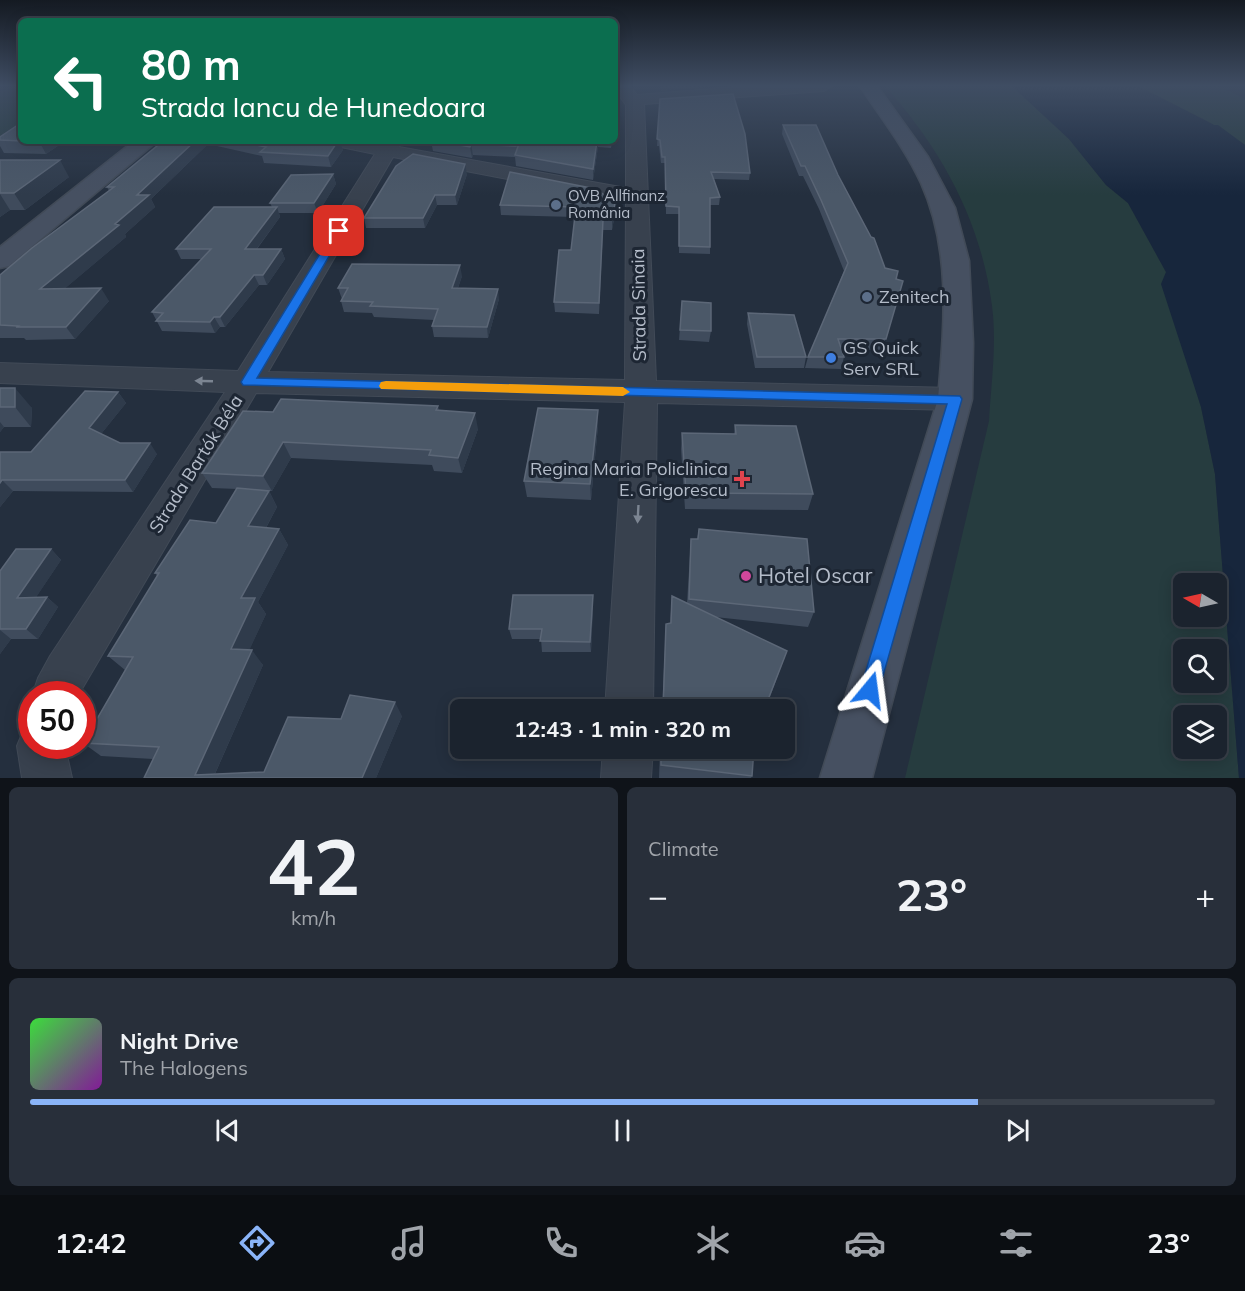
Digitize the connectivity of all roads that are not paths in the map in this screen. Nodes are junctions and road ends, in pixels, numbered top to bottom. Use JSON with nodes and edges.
{"nodes":[{"id":1,"x":630,"y":122,"type":"edge"},
{"id":2,"x":892,"y":122,"type":"edge"},
{"id":3,"x":143,"y":144,"type":"edge"},
{"id":4,"x":390,"y":145,"type":"edge"},
{"id":5,"x":637,"y":197,"type":"junction"},
{"id":6,"x":0,"y":260,"type":"edge"},
{"id":7,"x":0,"y":374,"type":"edge"},
{"id":8,"x":248,"y":382,"type":"junction"},
{"id":9,"x":641,"y":392,"type":"junction"},
{"id":10,"x":955,"y":399,"type":"junction"},
{"id":11,"x":61,"y":681,"type":"edge"},
{"id":12,"x":629,"y":699,"type":"edge"},
{"id":13,"x":43,"y":759,"type":"edge"},
{"id":14,"x":627,"y":759,"type":"edge"},
{"id":15,"x":47,"y":778,"type":"edge"},
{"id":16,"x":626,"y":778,"type":"edge"},
{"id":17,"x":846,"y":778,"type":"edge"}],
"edges":[{"from":1,"to":5,"type":"street","name":"Strada Sinaia"},
{"from":2,"to":10,"type":"main road"},
{"from":3,"to":6,"type":"main road"},
{"from":4,"to":5,"type":"street"},
{"from":4,"to":8,"type":"street","name":"Strada Bartók Béla"},
{"from":5,"to":9,"type":"street","name":"Strada Sinaia"},
{"from":8,"to":7,"type":"street","one_way":true},
{"from":8,"to":9,"type":"street"},
{"from":8,"to":11,"type":"street","name":"Strada Bartók Béla"},
{"from":9,"to":10,"type":"street"},
{"from":9,"to":12,"type":"street","name":"Strada Sinaia","one_way":true},
{"from":10,"to":17,"type":"main road"},
{"from":13,"to":15,"type":"street"},
{"from":14,"to":16,"type":"street"}]}
